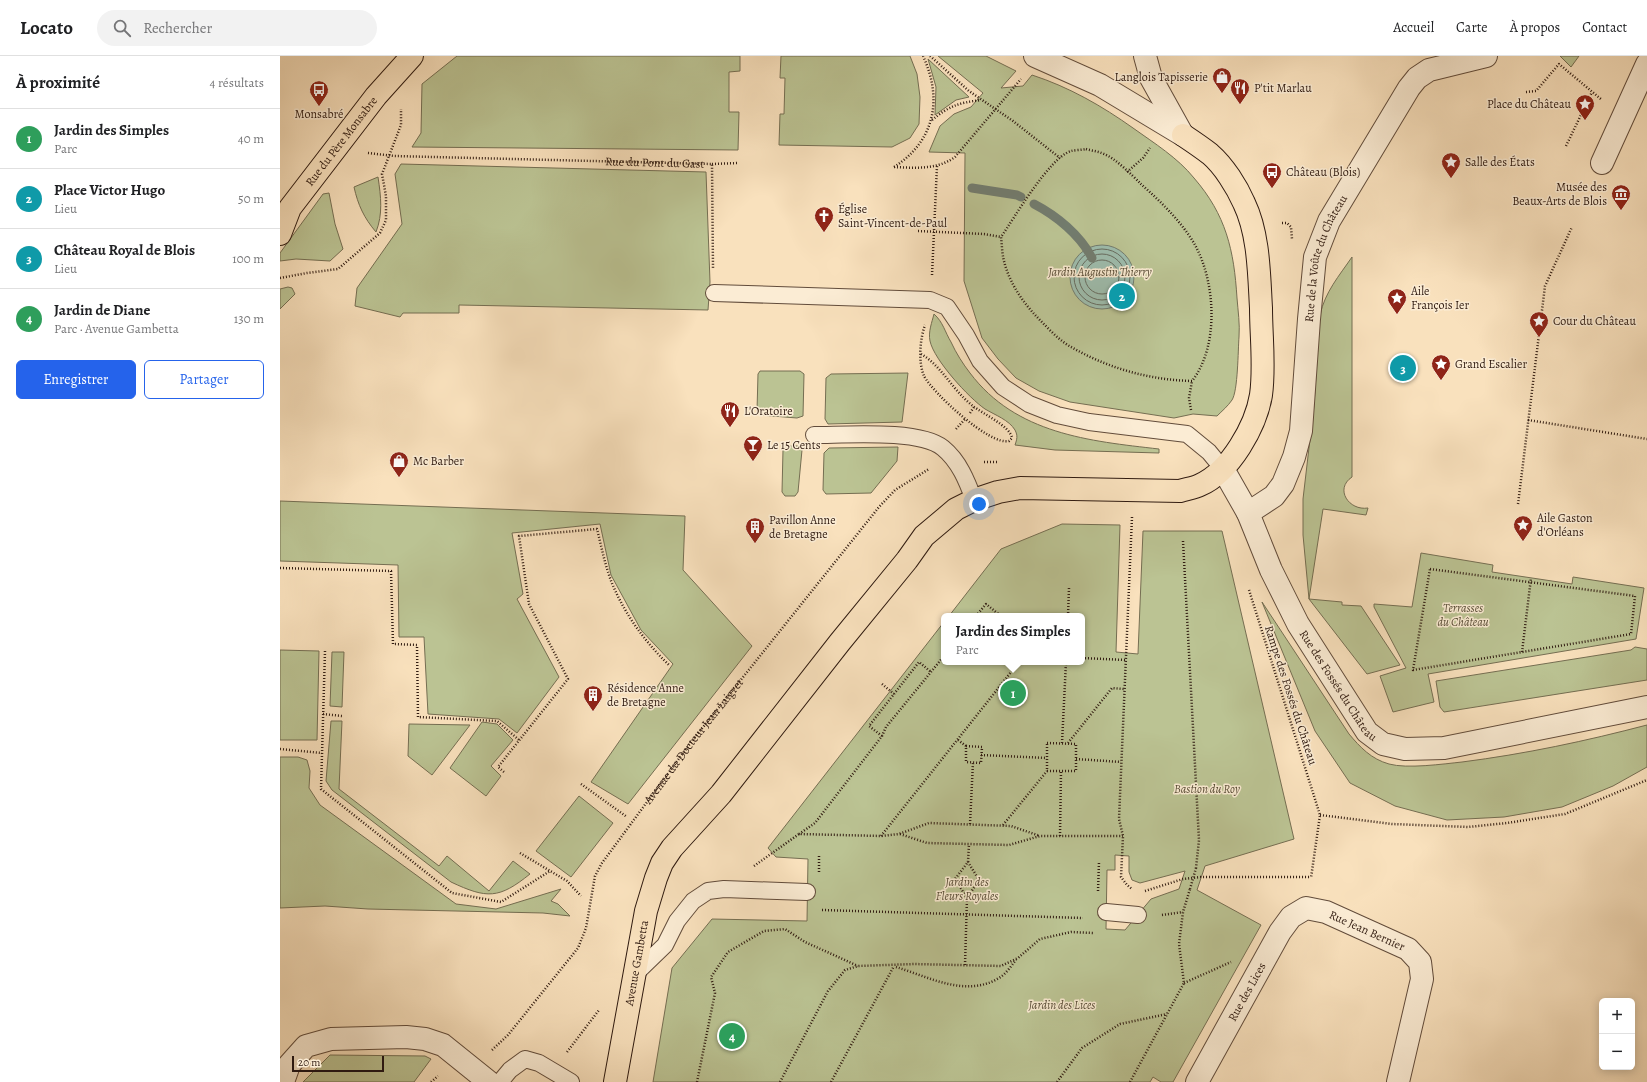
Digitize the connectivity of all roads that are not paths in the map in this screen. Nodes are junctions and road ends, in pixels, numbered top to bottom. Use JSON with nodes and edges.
{"nodes":[{"id":1,"x":412,"y":56,"type":"edge"},
{"id":2,"x":1035,"y":56,"type":"edge"},
{"id":3,"x":1145,"y":56,"type":"edge"},
{"id":4,"x":1486,"y":56,"type":"edge"},
{"id":5,"x":1647,"y":64,"type":"edge"},
{"id":6,"x":1183,"y":135,"type":"junction"},
{"id":7,"x":1602,"y":163,"type":"dead end"},
{"id":8,"x":285,"y":205,"type":"edge"},
{"id":9,"x":280,"y":234,"type":"edge"},
{"id":10,"x":714,"y":293,"type":"road end"},
{"id":11,"x":814,"y":435,"type":"dead end"},
{"id":12,"x":1223,"y":469,"type":"junction"},
{"id":13,"x":974,"y":500,"type":"junction"},
{"id":14,"x":1248,"y":513,"type":"junction"},
{"id":15,"x":1647,"y":707,"type":"edge"},
{"id":16,"x":807,"y":892,"type":"dead end"},
{"id":17,"x":1306,"y":908,"type":"joint"},
{"id":18,"x":1106,"y":912,"type":"dead end"},
{"id":19,"x":1138,"y":915,"type":"dead end"},
{"id":20,"x":635,"y":974,"type":"junction"},
{"id":21,"x":283,"y":1082,"type":"edge"},
{"id":22,"x":489,"y":1082,"type":"edge"},
{"id":23,"x":500,"y":1082,"type":"edge"},
{"id":24,"x":571,"y":1082,"type":"edge"},
{"id":25,"x":612,"y":1082,"type":"edge"},
{"id":26,"x":1197,"y":1082,"type":"edge"},
{"id":27,"x":1398,"y":1082,"type":"edge"}],
"edges":[{"from":1,"to":8,"type":"main road","name":"Rue du Père Monsabre"},
{"from":2,"to":6,"type":"street"},
{"from":3,"to":6,"type":"street"},
{"from":4,"to":14,"type":"street","name":"Rue de la Voûte du Château"},
{"from":5,"to":7,"type":"street"},
{"from":6,"to":12,"type":"main road","name":"Avenue Gambetta"},
{"from":8,"to":9,"type":"main road","name":"Rue du Père Monsabre"},
{"from":10,"to":12,"type":"lane"},
{"from":11,"to":13,"type":"lane"},
{"from":12,"to":13,"type":"main road","name":"Avenue Gambetta"},
{"from":12,"to":14,"type":"street","name":"Rue des Fossés du Château"},
{"from":13,"to":20,"type":"main road","name":"Avenue Gambetta"},
{"from":14,"to":15,"type":"street","name":"Rue des Fossés du Château"},
{"from":16,"to":20,"type":"lane"},
{"from":17,"to":26,"type":"street","name":"Rue des Lices"},
{"from":17,"to":27,"type":"street","name":"Rue Jean Bernier"},
{"from":18,"to":19,"type":"lane"},
{"from":20,"to":25,"type":"main road","name":"Avenue Gambetta"},
{"from":21,"to":22,"type":"street"},
{"from":23,"to":24,"type":"lane"}]}
